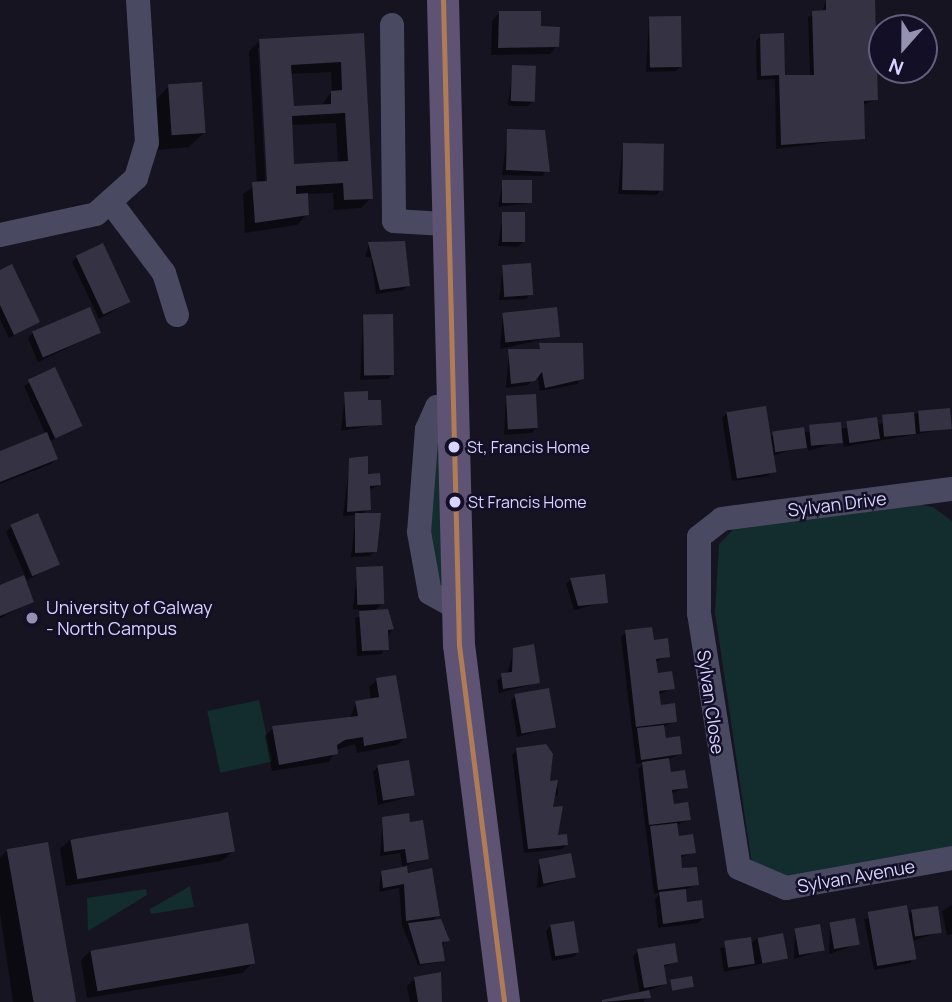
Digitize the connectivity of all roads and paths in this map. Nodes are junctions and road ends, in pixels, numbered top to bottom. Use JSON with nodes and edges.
{"nodes":[{"id":1,"x":138,"y":0,"type":"edge"},
{"id":2,"x":443,"y":0,"type":"edge"},
{"id":3,"x":392,"y":25,"type":"dead end"},
{"id":4,"x":112,"y":204,"type":"junction"},
{"id":5,"x":445,"y":223,"type":"junction"},
{"id":6,"x":12,"y":231,"type":"edge"},
{"id":7,"x":177,"y":315,"type":"dead end"},
{"id":8,"x":952,"y":489,"type":"edge"},
{"id":9,"x":722,"y":519,"type":"joint"},
{"id":10,"x":952,"y":858,"type":"edge"},
{"id":11,"x":761,"y":883,"type":"joint"},
{"id":12,"x":504,"y":1002,"type":"edge"}],
"edges":[{"from":1,"to":4,"type":"street"},
{"from":2,"to":5,"type":"main road"},
{"from":3,"to":5,"type":"street"},
{"from":4,"to":6,"type":"street"},
{"from":4,"to":7,"type":"street"},
{"from":5,"to":12,"type":"main road"},
{"from":8,"to":9,"type":"street","name":"Sylvan Drive"},
{"from":9,"to":11,"type":"street","name":"Sylvan Close"},
{"from":10,"to":11,"type":"street","name":"Sylvan Avenue"}]}
